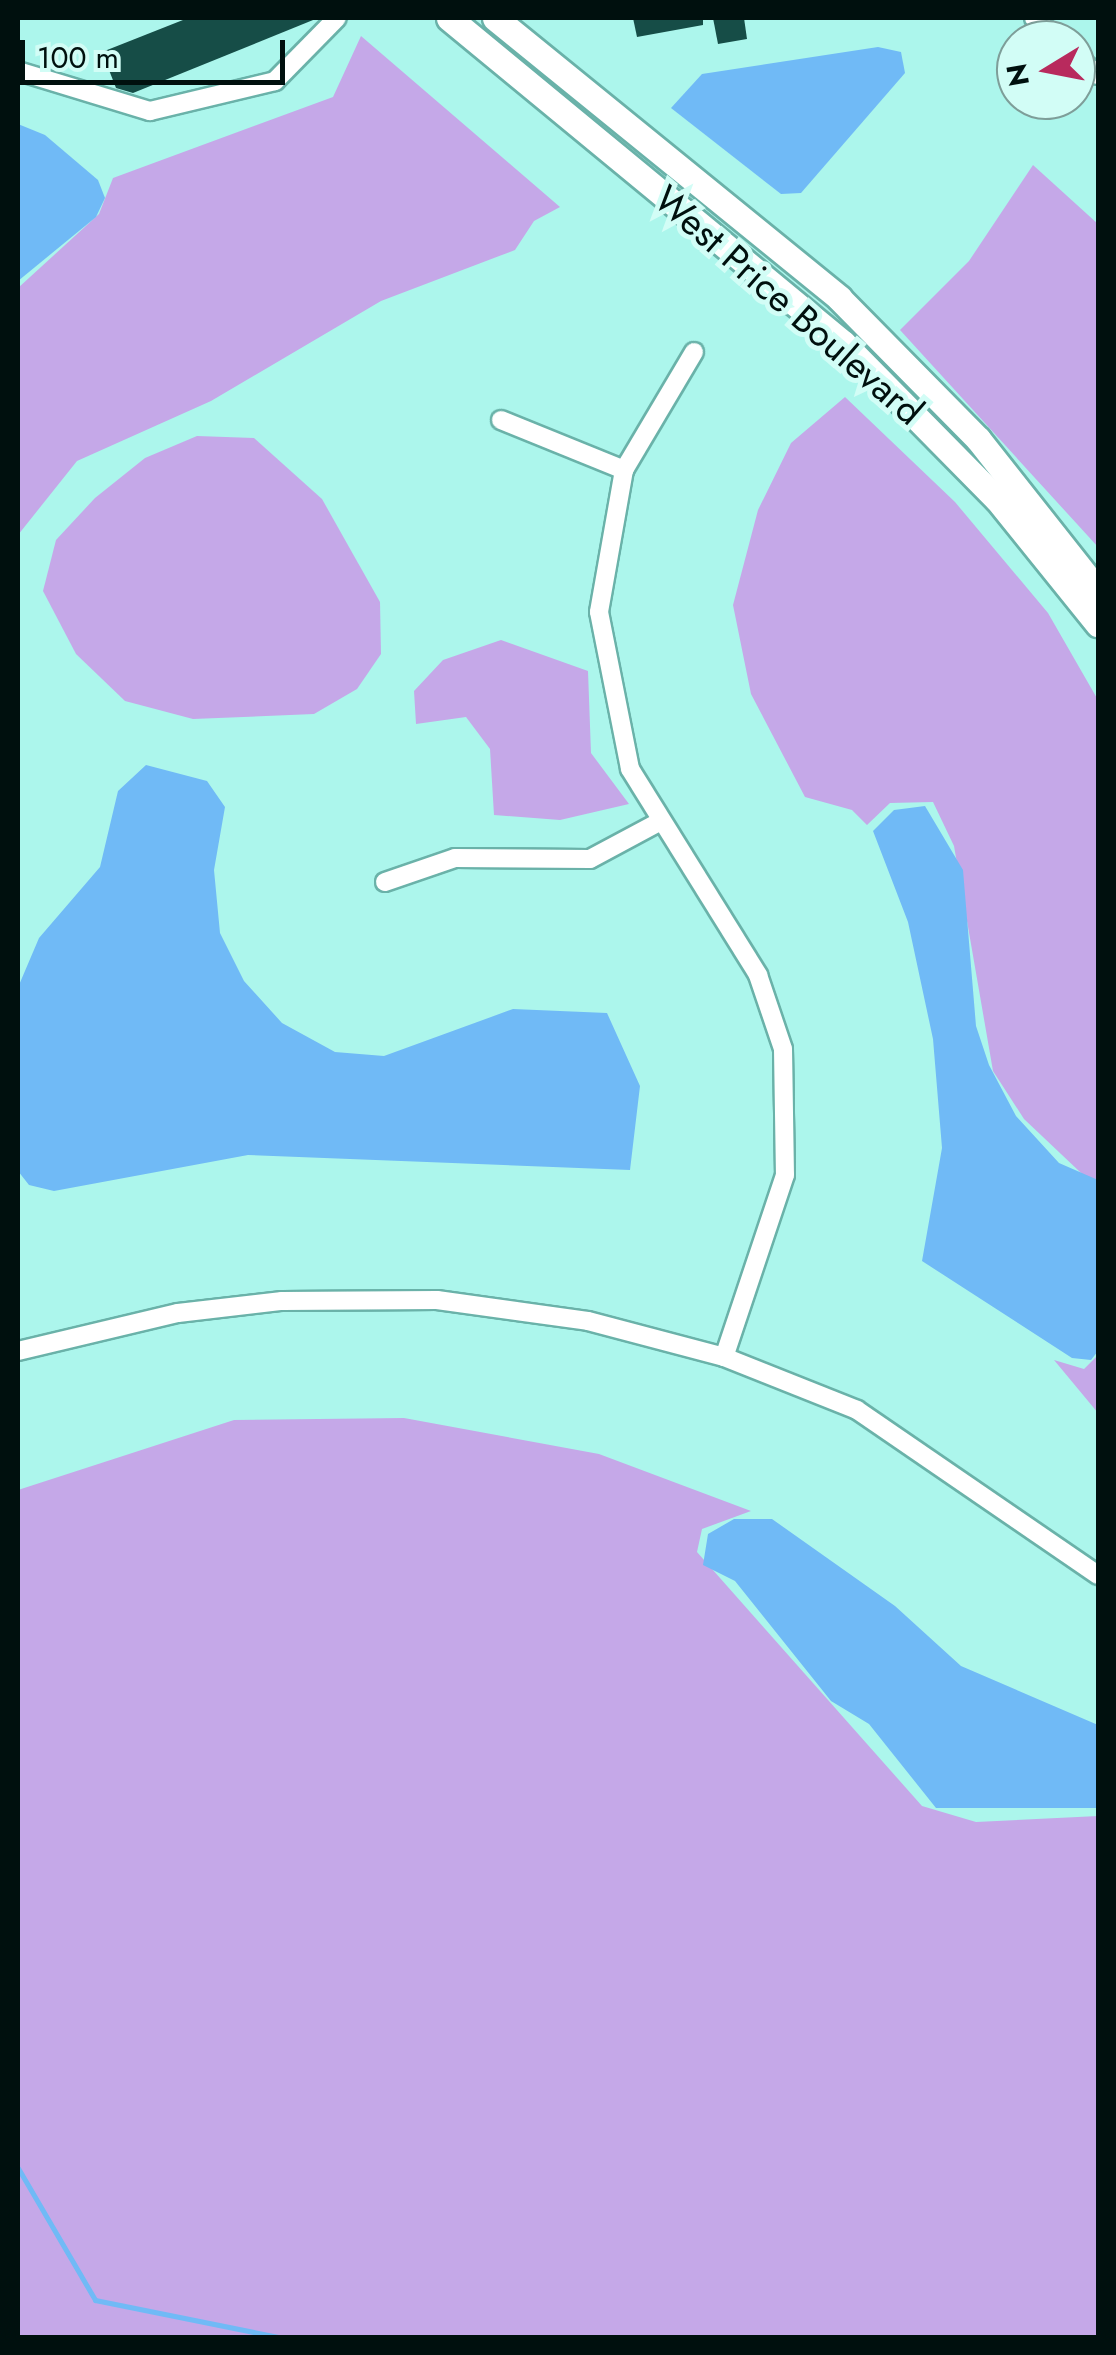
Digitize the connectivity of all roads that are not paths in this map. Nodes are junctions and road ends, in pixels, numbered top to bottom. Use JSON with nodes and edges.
{"nodes":[{"id":1,"x":337,"y":18,"type":"edge"},
{"id":2,"x":449,"y":18,"type":"edge"},
{"id":3,"x":496,"y":18,"type":"edge"},
{"id":4,"x":18,"y":71,"type":"edge"},
{"id":5,"x":694,"y":352,"type":"dead end"},
{"id":6,"x":501,"y":420,"type":"dead end"},
{"id":7,"x":624,"y":470,"type":"junction"},
{"id":8,"x":1098,"y":591,"type":"edge"},
{"id":9,"x":1098,"y":624,"type":"edge"},
{"id":10,"x":656,"y":823,"type":"junction"},
{"id":11,"x":385,"y":882,"type":"dead end"},
{"id":12,"x":18,"y":1351,"type":"edge"},
{"id":13,"x":724,"y":1357,"type":"junction"},
{"id":14,"x":1098,"y":1575,"type":"edge"}],
"edges":[{"from":1,"to":4,"type":"street"},
{"from":2,"to":9,"type":"street","name":"West Price Boulevard"},
{"from":3,"to":8,"type":"street","name":"West Price Boulevard"},
{"from":5,"to":7,"type":"street"},
{"from":6,"to":7,"type":"street"},
{"from":7,"to":10,"type":"street"},
{"from":10,"to":11,"type":"street"},
{"from":10,"to":13,"type":"street"},
{"from":12,"to":13,"type":"street"},
{"from":13,"to":14,"type":"street"}]}
